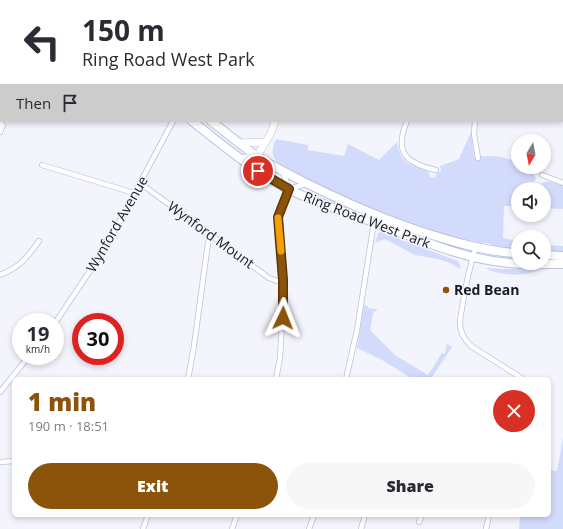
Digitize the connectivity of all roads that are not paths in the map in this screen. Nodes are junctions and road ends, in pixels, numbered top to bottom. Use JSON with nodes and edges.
{"nodes":[{"id":1,"x":0,"y":122,"type":"edge"},
{"id":2,"x":172,"y":122,"type":"edge"},
{"id":3,"x":193,"y":122,"type":"edge"},
{"id":4,"x":212,"y":122,"type":"edge"},
{"id":5,"x":276,"y":122,"type":"edge"},
{"id":6,"x":407,"y":122,"type":"edge"},
{"id":7,"x":475,"y":122,"type":"edge"},
{"id":8,"x":0,"y":132,"type":"edge"},
{"id":9,"x":266,"y":142,"type":"junction"},
{"id":10,"x":240,"y":143,"type":"junction"},
{"id":11,"x":257,"y":156,"type":"junction"},
{"id":12,"x":478,"y":158,"type":"dead end"},
{"id":13,"x":241,"y":159,"type":"junction"},
{"id":14,"x":42,"y":165,"type":"dead end"},
{"id":15,"x":436,"y":170,"type":"dead end"},
{"id":16,"x":258,"y":171,"type":"junction"},
{"id":17,"x":282,"y":171,"type":"junction"},
{"id":18,"x":542,"y":175,"type":"dead end"},
{"id":19,"x":563,"y":183,"type":"edge"},
{"id":20,"x":140,"y":184,"type":"junction"},
{"id":21,"x":308,"y":184,"type":"junction"},
{"id":22,"x":289,"y":189,"type":"junction"},
{"id":23,"x":134,"y":193,"type":"junction"},
{"id":24,"x":375,"y":218,"type":"junction"},
{"id":25,"x":212,"y":236,"type":"junction"},
{"id":26,"x":39,"y":241,"type":"dead end"},
{"id":27,"x":476,"y":247,"type":"junction"},
{"id":28,"x":511,"y":253,"type":"edge"},
{"id":29,"x":551,"y":255,"type":"edge"},
{"id":30,"x":563,"y":256,"type":"edge"},
{"id":31,"x":473,"y":257,"type":"junction"},
{"id":32,"x":563,"y":264,"type":"edge"},
{"id":33,"x":0,"y":275,"type":"edge"},
{"id":34,"x":283,"y":280,"type":"junction"},
{"id":35,"x":62,"y":313,"type":"edge"},
{"id":36,"x":21,"y":365,"type":"edge"},
{"id":37,"x":188,"y":377,"type":"edge"},
{"id":38,"x":276,"y":377,"type":"edge"},
{"id":39,"x":346,"y":377,"type":"edge"},
{"id":40,"x":520,"y":377,"type":"edge"},
{"id":41,"x":7,"y":382,"type":"junction"},
{"id":42,"x":12,"y":383,"type":"edge"},
{"id":43,"x":0,"y":392,"type":"edge"},
{"id":44,"x":12,"y":461,"type":"edge"},
{"id":45,"x":0,"y":462,"type":"edge"},
{"id":46,"x":147,"y":517,"type":"edge"},
{"id":47,"x":236,"y":517,"type":"edge"},
{"id":48,"x":313,"y":517,"type":"edge"},
{"id":49,"x":364,"y":517,"type":"edge"},
{"id":50,"x":421,"y":517,"type":"edge"},
{"id":51,"x":489,"y":517,"type":"edge"},
{"id":52,"x":419,"y":522,"type":"dead end"},
{"id":53,"x":144,"y":529,"type":"edge"},
{"id":54,"x":232,"y":529,"type":"edge"},
{"id":55,"x":308,"y":529,"type":"edge"},
{"id":56,"x":361,"y":529,"type":"edge"},
{"id":57,"x":486,"y":529,"type":"edge"}],
"edges":[{"from":1,"to":8,"type":"street"},
{"from":2,"to":20,"type":"street","name":"Wynford Avenue"},
{"from":3,"to":13,"type":"highway","name":"Ring Road West Park"},
{"from":4,"to":10,"type":"highway","name":"Ring Road West Park"},
{"from":5,"to":9,"type":"street"},
{"from":6,"to":15,"type":"street"},
{"from":7,"to":12,"type":"street"},
{"from":9,"to":10,"type":"street"},
{"from":9,"to":11,"type":"street"},
{"from":10,"to":11,"type":"highway","name":"Ring Road West Park"},
{"from":11,"to":13,"type":"street"},
{"from":11,"to":16,"type":"street"},
{"from":11,"to":17,"type":"highway","name":"Ring Road West Park"},
{"from":13,"to":16,"type":"highway","name":"Ring Road West Park"},
{"from":14,"to":23,"type":"street"},
{"from":16,"to":22,"type":"highway","name":"Ring Road West Park"},
{"from":17,"to":21,"type":"highway","name":"Ring Road West Park"},
{"from":17,"to":22,"type":"street"},
{"from":18,"to":19,"type":"street"},
{"from":20,"to":23,"type":"street","name":"Wynford Avenue"},
{"from":20,"to":25,"type":"street","name":"Wynford Mount"},
{"from":21,"to":22,"type":"street"},
{"from":21,"to":24,"type":"highway","name":"Ring Road West Park"},
{"from":22,"to":24,"type":"highway","name":"Ring Road West Park"},
{"from":22,"to":34,"type":"street"},
{"from":23,"to":35,"type":"street","name":"Wynford Avenue"},
{"from":24,"to":27,"type":"highway","name":"Ring Road West Park"},
{"from":24,"to":31,"type":"highway","name":"Ring Road West Park"},
{"from":24,"to":39,"type":"street"},
{"from":25,"to":34,"type":"street","name":"Wynford Mount"},
{"from":25,"to":37,"type":"street"},
{"from":26,"to":33,"type":"street"},
{"from":27,"to":28,"type":"highway","name":"Ring Road West Park"},
{"from":27,"to":31,"type":"street"},
{"from":29,"to":30,"type":"highway"},
{"from":31,"to":32,"type":"highway","name":"Ring Road West Park"},
{"from":31,"to":40,"type":"street"},
{"from":34,"to":38,"type":"street"},
{"from":36,"to":41,"type":"street"},
{"from":41,"to":42,"type":"street"},
{"from":41,"to":43,"type":"street"},
{"from":44,"to":45,"type":"street"},
{"from":46,"to":53,"type":"street"},
{"from":47,"to":54,"type":"street"},
{"from":48,"to":55,"type":"street"},
{"from":49,"to":56,"type":"street"},
{"from":50,"to":52,"type":"street"},
{"from":51,"to":57,"type":"street"}]}
